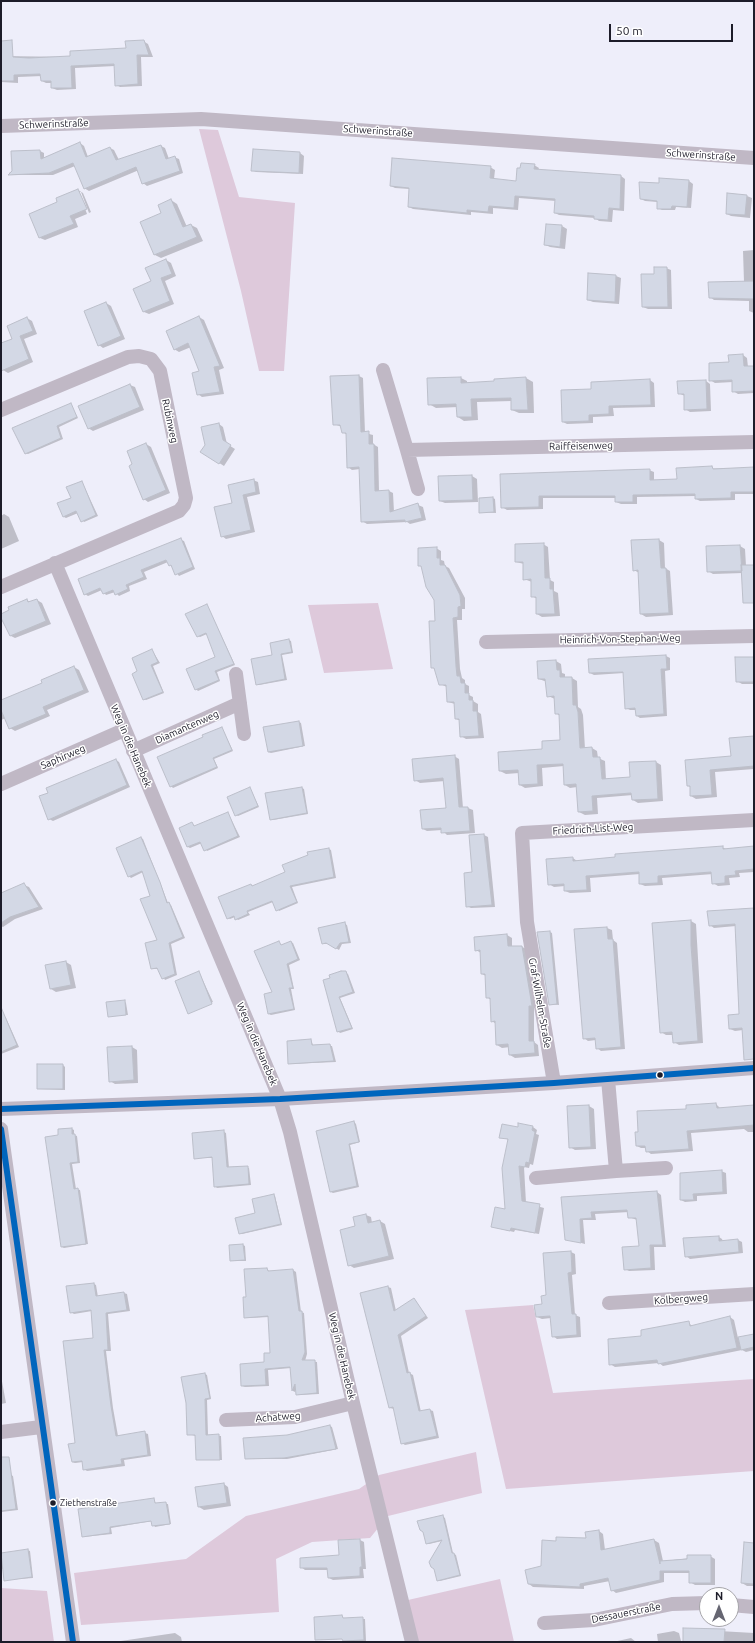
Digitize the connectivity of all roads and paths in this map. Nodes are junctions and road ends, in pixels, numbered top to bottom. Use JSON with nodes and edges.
{"nodes":[{"id":1,"x":1,"y":126,"type":"edge"},
{"id":2,"x":754,"y":158,"type":"edge"},
{"id":3,"x":383,"y":370,"type":"dead end"},
{"id":4,"x":1,"y":410,"type":"edge"},
{"id":5,"x":754,"y":442,"type":"edge"},
{"id":6,"x":407,"y":450,"type":"junction"},
{"id":7,"x":418,"y":490,"type":"dead end"},
{"id":8,"x":55,"y":563,"type":"junction"},
{"id":9,"x":1,"y":587,"type":"edge"},
{"id":10,"x":754,"y":636,"type":"edge"},
{"id":11,"x":486,"y":642,"type":"dead end"},
{"id":12,"x":236,"y":674,"type":"dead end"},
{"id":13,"x":240,"y":703,"type":"junction"},
{"id":14,"x":124,"y":730,"type":"junction"},
{"id":15,"x":244,"y":734,"type":"dead end"},
{"id":16,"x":133,"y":750,"type":"junction"},
{"id":17,"x":1,"y":784,"type":"edge"},
{"id":18,"x":754,"y":820,"type":"edge"},
{"id":19,"x":527,"y":922,"type":"joint"},
{"id":20,"x":754,"y":1068,"type":"edge"},
{"id":21,"x":608,"y":1079,"type":"junction"},
{"id":22,"x":554,"y":1083,"type":"junction"},
{"id":23,"x":280,"y":1099,"type":"junction"},
{"id":24,"x":1,"y":1109,"type":"edge"},
{"id":25,"x":1,"y":1129,"type":"edge"},
{"id":26,"x":666,"y":1168,"type":"dead end"},
{"id":27,"x":616,"y":1171,"type":"junction"},
{"id":28,"x":536,"y":1178,"type":"dead end"},
{"id":29,"x":754,"y":1294,"type":"edge"},
{"id":30,"x":609,"y":1303,"type":"dead end"},
{"id":31,"x":353,"y":1403,"type":"junction"},
{"id":32,"x":226,"y":1420,"type":"dead end"},
{"id":33,"x":41,"y":1427,"type":"junction"},
{"id":34,"x":1,"y":1432,"type":"edge"},
{"id":35,"x":699,"y":1603,"type":"edge"},
{"id":36,"x":739,"y":1606,"type":"edge"},
{"id":37,"x":754,"y":1607,"type":"edge"},
{"id":38,"x":544,"y":1623,"type":"dead end"},
{"id":39,"x":73,"y":1642,"type":"edge"},
{"id":40,"x":412,"y":1642,"type":"edge"}],
"edges":[{"from":1,"to":2,"type":"street","name":"Schwerinstraße"},
{"from":3,"to":6,"type":"street"},
{"from":4,"to":8,"type":"street","name":"Rubinweg"},
{"from":5,"to":6,"type":"street","name":"Raiffeisenweg"},
{"from":6,"to":7,"type":"street"},
{"from":8,"to":9,"type":"street","name":"Rubinweg"},
{"from":8,"to":14,"type":"street","name":"Weg in die Hanebek"},
{"from":10,"to":11,"type":"street","name":"Heinrich-Von-Stephan-Weg"},
{"from":12,"to":13,"type":"street"},
{"from":13,"to":15,"type":"street"},
{"from":13,"to":16,"type":"street","name":"Diamantenweg"},
{"from":14,"to":16,"type":"street","name":"Weg in die Hanebek"},
{"from":14,"to":17,"type":"street","name":"Saphirweg"},
{"from":16,"to":23,"type":"street","name":"Weg in die Hanebek"},
{"from":18,"to":19,"type":"street","name":"Friedrich-List-Weg"},
{"from":19,"to":22,"type":"street","name":"Graf-Wilhelm-Straße"},
{"from":20,"to":21,"type":"street"},
{"from":21,"to":22,"type":"street"},
{"from":21,"to":27,"type":"street"},
{"from":22,"to":23,"type":"street"},
{"from":23,"to":24,"type":"street"},
{"from":23,"to":31,"type":"street","name":"Weg in die Hanebek"},
{"from":25,"to":33,"type":"street"},
{"from":26,"to":27,"type":"street"},
{"from":27,"to":28,"type":"street"},
{"from":29,"to":30,"type":"street","name":"Kolbergweg"},
{"from":31,"to":32,"type":"street","name":"Achatweg"},
{"from":31,"to":40,"type":"street","name":"Weg in die Hanebek"},
{"from":33,"to":34,"type":"street"},
{"from":33,"to":39,"type":"street"},
{"from":35,"to":38,"type":"street","name":"Dessauerstraße"},
{"from":36,"to":37,"type":"street"}]}
